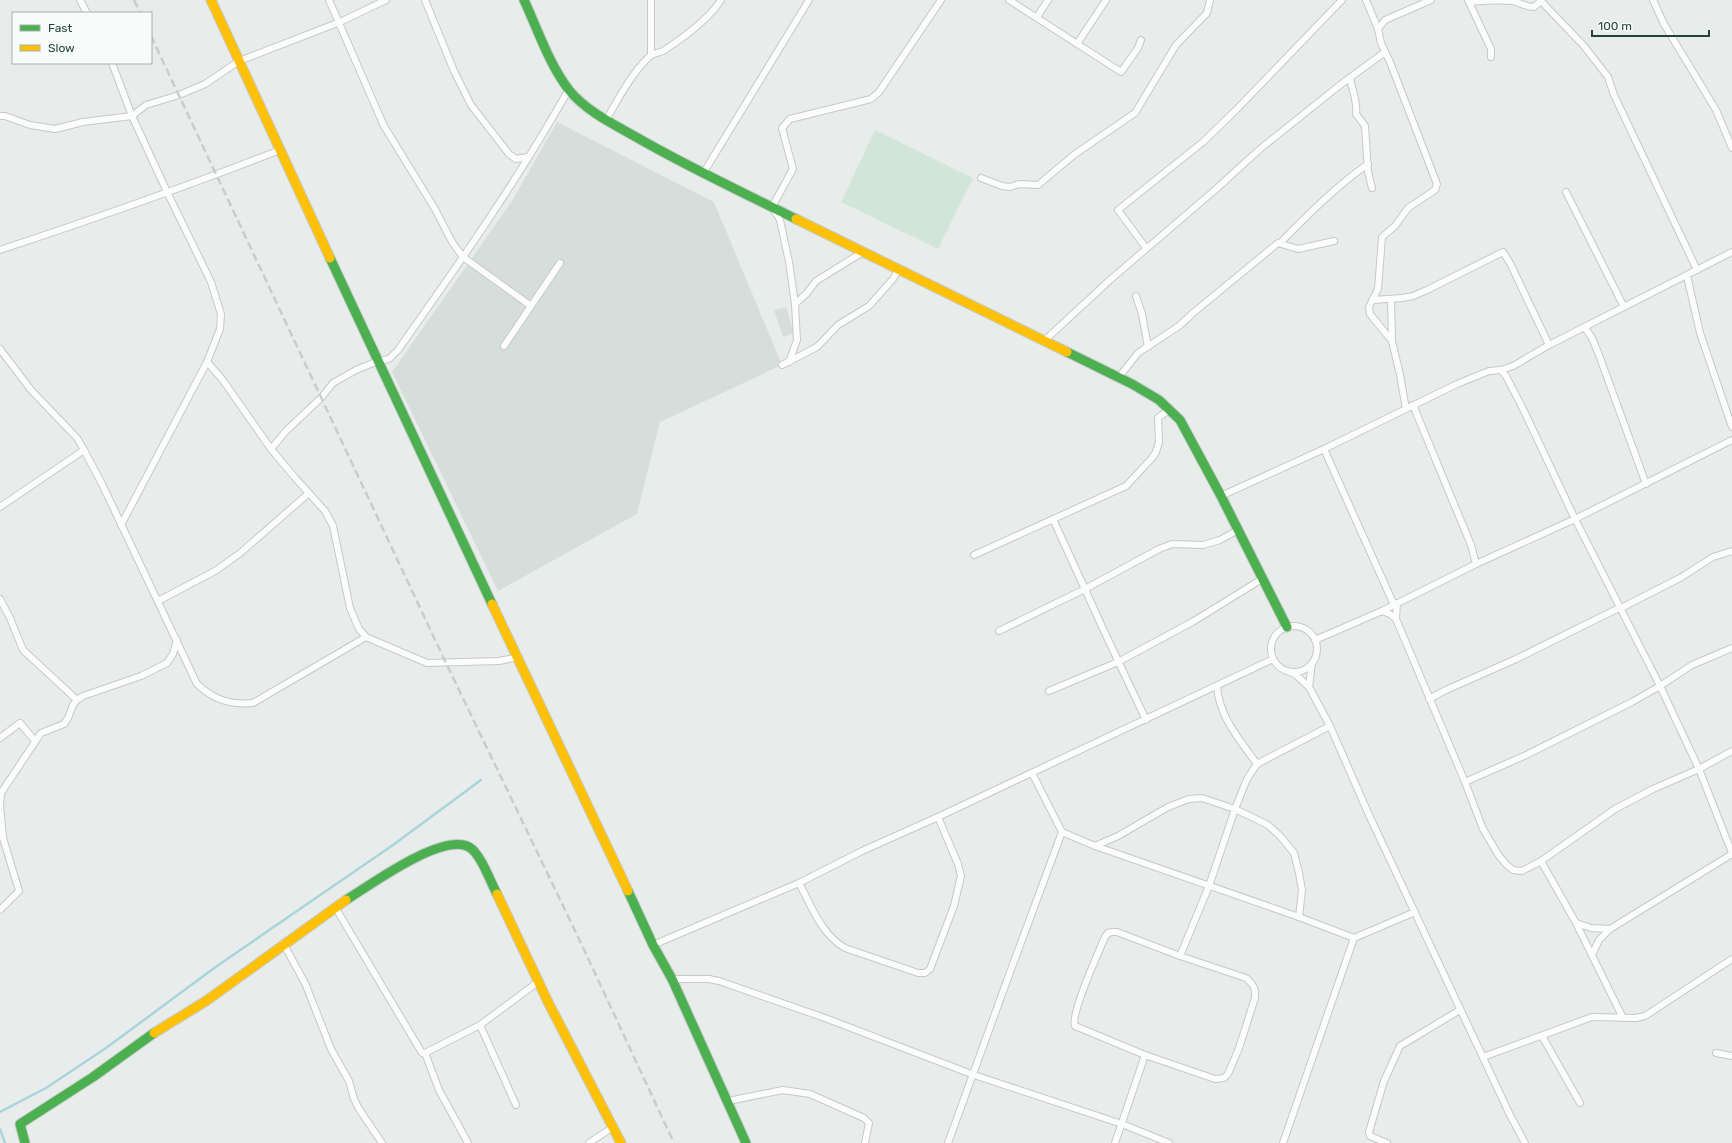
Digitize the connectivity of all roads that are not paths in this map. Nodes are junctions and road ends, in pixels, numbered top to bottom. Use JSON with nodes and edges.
{"nodes":[{"id":1,"x":80,"y":0,"type":"edge"},
{"id":2,"x":211,"y":0,"type":"edge"},
{"id":3,"x":329,"y":0,"type":"edge"},
{"id":4,"x":386,"y":0,"type":"edge"},
{"id":5,"x":425,"y":0,"type":"edge"},
{"id":6,"x":524,"y":0,"type":"edge"},
{"id":7,"x":651,"y":0,"type":"edge"},
{"id":8,"x":721,"y":0,"type":"edge"},
{"id":9,"x":809,"y":0,"type":"edge"},
{"id":10,"x":941,"y":0,"type":"edge"},
{"id":11,"x":1009,"y":0,"type":"edge"},
{"id":12,"x":1048,"y":0,"type":"edge"},
{"id":13,"x":1106,"y":0,"type":"edge"},
{"id":14,"x":1210,"y":0,"type":"edge"},
{"id":15,"x":1342,"y":0,"type":"edge"},
{"id":16,"x":1366,"y":0,"type":"edge"},
{"id":17,"x":1431,"y":0,"type":"edge"},
{"id":18,"x":1653,"y":0,"type":"edge"},
{"id":19,"x":1468,"y":1,"type":"edge"},
{"id":20,"x":1541,"y":1,"type":"edge"},
{"id":21,"x":86,"y":12,"type":"edge"},
{"id":22,"x":1037,"y":17,"type":"junction"},
{"id":23,"x":340,"y":22,"type":"junction"},
{"id":24,"x":1378,"y":29,"type":"junction"},
{"id":25,"x":1141,"y":40,"type":"dead end"},
{"id":26,"x":1077,"y":44,"type":"junction"},
{"id":27,"x":1385,"y":52,"type":"junction"},
{"id":28,"x":651,"y":55,"type":"junction"},
{"id":29,"x":1491,"y":57,"type":"dead end"},
{"id":30,"x":239,"y":61,"type":"junction"},
{"id":31,"x":112,"y":64,"type":"edge"},
{"id":32,"x":1350,"y":78,"type":"junction"},
{"id":33,"x":569,"y":89,"type":"junction"},
{"id":34,"x":0,"y":116,"type":"edge"},
{"id":35,"x":132,"y":116,"type":"junction"},
{"id":36,"x":606,"y":120,"type":"junction"},
{"id":37,"x":1732,"y":148,"type":"edge"},
{"id":38,"x":280,"y":150,"type":"junction"},
{"id":39,"x":528,"y":157,"type":"junction"},
{"id":40,"x":1368,"y":164,"type":"junction"},
{"id":41,"x":704,"y":172,"type":"junction"},
{"id":42,"x":981,"y":178,"type":"dead end"},
{"id":43,"x":1372,"y":188,"type":"dead end"},
{"id":44,"x":1566,"y":192,"type":"dead end"},
{"id":45,"x":168,"y":194,"type":"junction"},
{"id":46,"x":772,"y":207,"type":"junction"},
{"id":47,"x":1334,"y":241,"type":"dead end"},
{"id":48,"x":1280,"y":243,"type":"junction"},
{"id":49,"x":1146,"y":248,"type":"junction"},
{"id":50,"x":0,"y":250,"type":"edge"},
{"id":51,"x":863,"y":252,"type":"junction"},
{"id":52,"x":1732,"y":252,"type":"edge"},
{"id":53,"x":464,"y":257,"type":"junction"},
{"id":54,"x":560,"y":263,"type":"dead end"},
{"id":55,"x":899,"y":269,"type":"junction"},
{"id":56,"x":1697,"y":270,"type":"junction"},
{"id":57,"x":1687,"y":276,"type":"junction"},
{"id":58,"x":1136,"y":296,"type":"dead end"},
{"id":59,"x":1391,"y":299,"type":"junction"},
{"id":60,"x":1372,"y":300,"type":"junction"},
{"id":61,"x":796,"y":304,"type":"junction"},
{"id":62,"x":531,"y":306,"type":"junction"},
{"id":63,"x":1624,"y":308,"type":"junction"},
{"id":64,"x":1585,"y":328,"type":"junction"},
{"id":65,"x":1044,"y":341,"type":"junction"},
{"id":66,"x":1392,"y":341,"type":"junction"},
{"id":67,"x":1549,"y":345,"type":"junction"},
{"id":68,"x":504,"y":346,"type":"dead end"},
{"id":69,"x":1148,"y":347,"type":"junction"},
{"id":70,"x":0,"y":348,"type":"edge"},
{"id":71,"x":378,"y":361,"type":"junction"},
{"id":72,"x":207,"y":362,"type":"junction"},
{"id":73,"x":789,"y":362,"type":"junction"},
{"id":74,"x":782,"y":365,"type":"dead end"},
{"id":75,"x":1501,"y":370,"type":"junction"},
{"id":76,"x":1119,"y":378,"type":"junction"},
{"id":77,"x":1413,"y":405,"type":"junction"},
{"id":78,"x":1170,"y":409,"type":"junction"},
{"id":79,"x":1406,"y":409,"type":"junction"},
{"id":80,"x":1732,"y":427,"type":"edge"},
{"id":81,"x":1732,"y":440,"type":"edge"},
{"id":82,"x":272,"y":449,"type":"junction"},
{"id":83,"x":1324,"y":449,"type":"junction"},
{"id":84,"x":84,"y":450,"type":"junction"},
{"id":85,"x":1646,"y":484,"type":"junction"},
{"id":86,"x":309,"y":493,"type":"junction"},
{"id":87,"x":1222,"y":496,"type":"junction"},
{"id":88,"x":0,"y":506,"type":"edge"},
{"id":89,"x":1053,"y":519,"type":"junction"},
{"id":90,"x":1574,"y":519,"type":"junction"},
{"id":91,"x":121,"y":525,"type":"junction"},
{"id":92,"x":1238,"y":530,"type":"junction"},
{"id":93,"x":1732,"y":551,"type":"edge"},
{"id":94,"x":974,"y":555,"type":"dead end"},
{"id":95,"x":1476,"y":564,"type":"junction"},
{"id":96,"x":1262,"y":579,"type":"junction"},
{"id":97,"x":1084,"y":589,"type":"junction"},
{"id":98,"x":0,"y":599,"type":"edge"},
{"id":99,"x":158,"y":601,"type":"junction"},
{"id":100,"x":1395,"y":604,"type":"junction"},
{"id":101,"x":1621,"y":608,"type":"junction"},
{"id":102,"x":1382,"y":611,"type":"junction"},
{"id":103,"x":1396,"y":619,"type":"junction"},
{"id":104,"x":1287,"y":627,"type":"junction"},
{"id":105,"x":999,"y":631,"type":"dead end"},
{"id":106,"x":366,"y":637,"type":"junction"},
{"id":107,"x":177,"y":640,"type":"junction"},
{"id":108,"x":1315,"y":640,"type":"junction"},
{"id":109,"x":1732,"y":648,"type":"edge"},
{"id":110,"x":519,"y":657,"type":"junction"},
{"id":111,"x":1273,"y":659,"type":"junction"},
{"id":112,"x":1313,"y":660,"type":"junction"},
{"id":113,"x":1118,"y":662,"type":"junction"},
{"id":114,"x":1288,"y":671,"type":"junction"},
{"id":115,"x":1217,"y":686,"type":"junction"},
{"id":116,"x":1660,"y":686,"type":"junction"},
{"id":117,"x":1309,"y":687,"type":"junction"},
{"id":118,"x":1049,"y":691,"type":"dead end"},
{"id":119,"x":1429,"y":699,"type":"junction"},
{"id":120,"x":77,"y":700,"type":"junction"},
{"id":121,"x":1146,"y":720,"type":"junction"},
{"id":122,"x":1330,"y":726,"type":"junction"},
{"id":123,"x":0,"y":738,"type":"edge"},
{"id":124,"x":35,"y":741,"type":"junction"},
{"id":125,"x":1732,"y":751,"type":"edge"},
{"id":126,"x":1257,"y":764,"type":"junction"},
{"id":127,"x":1699,"y":769,"type":"junction"},
{"id":128,"x":1032,"y":773,"type":"junction"},
{"id":129,"x":1465,"y":782,"type":"junction"},
{"id":130,"x":1235,"y":809,"type":"junction"},
{"id":131,"x":938,"y":817,"type":"junction"},
{"id":132,"x":1062,"y":832,"type":"junction"},
{"id":133,"x":1095,"y":846,"type":"junction"},
{"id":134,"x":1732,"y":854,"type":"edge"},
{"id":135,"x":1541,"y":861,"type":"junction"},
{"id":136,"x":799,"y":883,"type":"junction"},
{"id":137,"x":1209,"y":886,"type":"junction"},
{"id":138,"x":335,"y":907,"type":"junction"},
{"id":139,"x":0,"y":910,"type":"edge"},
{"id":140,"x":1415,"y":912,"type":"junction"},
{"id":141,"x":1299,"y":917,"type":"junction"},
{"id":142,"x":1576,"y":923,"type":"junction"},
{"id":143,"x":1610,"y":929,"type":"junction"},
{"id":144,"x":1354,"y":938,"type":"junction"},
{"id":145,"x":283,"y":944,"type":"junction"},
{"id":146,"x":653,"y":945,"type":"junction"},
{"id":147,"x":1592,"y":955,"type":"junction"},
{"id":148,"x":1180,"y":956,"type":"junction"},
{"id":149,"x":1732,"y":959,"type":"edge"},
{"id":150,"x":672,"y":979,"type":"junction"},
{"id":151,"x":538,"y":982,"type":"junction"},
{"id":152,"x":1460,"y":1010,"type":"junction"},
{"id":153,"x":1623,"y":1018,"type":"junction"},
{"id":154,"x":480,"y":1025,"type":"junction"},
{"id":155,"x":1542,"y":1036,"type":"junction"},
{"id":156,"x":425,"y":1053,"type":"junction"},
{"id":157,"x":1716,"y":1053,"type":"dead end"},
{"id":158,"x":1145,"y":1055,"type":"junction"},
{"id":159,"x":1732,"y":1056,"type":"edge"},
{"id":160,"x":1483,"y":1057,"type":"junction"},
{"id":161,"x":974,"y":1075,"type":"junction"},
{"id":162,"x":728,"y":1101,"type":"junction"},
{"id":163,"x":1580,"y":1103,"type":"dead end"},
{"id":164,"x":516,"y":1105,"type":"dead end"},
{"id":165,"x":1122,"y":1124,"type":"junction"},
{"id":166,"x":613,"y":1127,"type":"junction"},
{"id":167,"x":25,"y":1143,"type":"edge"},
{"id":168,"x":382,"y":1143,"type":"edge"},
{"id":169,"x":468,"y":1143,"type":"edge"},
{"id":170,"x":589,"y":1143,"type":"edge"},
{"id":171,"x":621,"y":1143,"type":"edge"},
{"id":172,"x":746,"y":1143,"type":"edge"},
{"id":173,"x":865,"y":1143,"type":"edge"},
{"id":174,"x":948,"y":1143,"type":"edge"},
{"id":175,"x":1115,"y":1143,"type":"edge"},
{"id":176,"x":1169,"y":1143,"type":"edge"},
{"id":177,"x":1283,"y":1143,"type":"edge"},
{"id":178,"x":1387,"y":1143,"type":"edge"},
{"id":179,"x":1524,"y":1143,"type":"edge"}],
"edges":[{"from":1,"to":21,"type":"street"},
{"from":2,"to":30,"type":"street"},
{"from":3,"to":23,"type":"street"},
{"from":4,"to":23,"type":"street"},
{"from":5,"to":39,"type":"street"},
{"from":6,"to":33,"type":"street"},
{"from":7,"to":28,"type":"street"},
{"from":8,"to":28,"type":"street"},
{"from":9,"to":41,"type":"street"},
{"from":10,"to":46,"type":"street"},
{"from":11,"to":22,"type":"street"},
{"from":12,"to":22,"type":"street"},
{"from":13,"to":26,"type":"street"},
{"from":14,"to":42,"type":"street"},
{"from":15,"to":49,"type":"street"},
{"from":16,"to":24,"type":"street"},
{"from":17,"to":24,"type":"street"},
{"from":18,"to":37,"type":"street"},
{"from":19,"to":20,"type":"street"},
{"from":19,"to":29,"type":"street"},
{"from":20,"to":56,"type":"street"},
{"from":22,"to":26,"type":"street"},
{"from":23,"to":30,"type":"street"},
{"from":23,"to":53,"type":"street"},
{"from":24,"to":27,"type":"street"},
{"from":25,"to":26,"type":"street"},
{"from":27,"to":32,"type":"street"},
{"from":27,"to":60,"type":"street"},
{"from":28,"to":36,"type":"street"},
{"from":30,"to":35,"type":"street"},
{"from":30,"to":38,"type":"street"},
{"from":31,"to":35,"type":"street"},
{"from":32,"to":40,"type":"street"},
{"from":32,"to":49,"type":"street"},
{"from":33,"to":36,"type":"street"},
{"from":33,"to":39,"type":"street"},
{"from":34,"to":35,"type":"street"},
{"from":35,"to":45,"type":"street"},
{"from":36,"to":41,"type":"street"},
{"from":38,"to":45,"type":"street"},
{"from":38,"to":71,"type":"street"},
{"from":39,"to":53,"type":"street"},
{"from":40,"to":43,"type":"street"},
{"from":40,"to":48,"type":"street"},
{"from":41,"to":46,"type":"street"},
{"from":44,"to":63,"type":"street"},
{"from":45,"to":50,"type":"street"},
{"from":45,"to":72,"type":"street"},
{"from":46,"to":51,"type":"street"},
{"from":46,"to":61,"type":"street"},
{"from":47,"to":48,"type":"street"},
{"from":48,"to":69,"type":"street"},
{"from":49,"to":65,"type":"street"},
{"from":51,"to":55,"type":"street"},
{"from":51,"to":61,"type":"street"},
{"from":52,"to":56,"type":"street"},
{"from":53,"to":62,"type":"street"},
{"from":53,"to":71,"type":"street"},
{"from":54,"to":62,"type":"street"},
{"from":55,"to":65,"type":"street"},
{"from":55,"to":73,"type":"street"},
{"from":56,"to":57,"type":"street"},
{"from":57,"to":63,"type":"street"},
{"from":57,"to":80,"type":"street"},
{"from":58,"to":69,"type":"street"},
{"from":59,"to":60,"type":"street"},
{"from":59,"to":66,"type":"street"},
{"from":59,"to":67,"type":"street"},
{"from":60,"to":66,"type":"street"},
{"from":61,"to":73,"type":"street"},
{"from":62,"to":68,"type":"street"},
{"from":63,"to":64,"type":"street"},
{"from":64,"to":67,"type":"street"},
{"from":64,"to":85,"type":"street"},
{"from":65,"to":76,"type":"street"},
{"from":66,"to":79,"type":"street"},
{"from":67,"to":75,"type":"street"},
{"from":69,"to":76,"type":"street"},
{"from":70,"to":84,"type":"street"},
{"from":71,"to":82,"type":"street"},
{"from":71,"to":110,"type":"street"},
{"from":72,"to":82,"type":"street"},
{"from":72,"to":91,"type":"street"},
{"from":73,"to":74,"type":"street"},
{"from":75,"to":77,"type":"street"},
{"from":75,"to":90,"type":"street"},
{"from":76,"to":78,"type":"street"},
{"from":77,"to":79,"type":"street"},
{"from":77,"to":95,"type":"street"},
{"from":78,"to":87,"type":"street"},
{"from":78,"to":89,"type":"street"},
{"from":79,"to":83,"type":"street"},
{"from":81,"to":85,"type":"street"},
{"from":82,"to":86,"type":"street"},
{"from":83,"to":87,"type":"street"},
{"from":83,"to":100,"type":"street"},
{"from":84,"to":88,"type":"street"},
{"from":84,"to":91,"type":"street"},
{"from":85,"to":90,"type":"street"},
{"from":86,"to":99,"type":"street"},
{"from":86,"to":106,"type":"street"},
{"from":87,"to":92,"type":"street"},
{"from":89,"to":94,"type":"street"},
{"from":89,"to":97,"type":"street"},
{"from":90,"to":95,"type":"street"},
{"from":90,"to":101,"type":"street"},
{"from":91,"to":99,"type":"street"},
{"from":92,"to":96,"type":"street"},
{"from":92,"to":97,"type":"street"},
{"from":93,"to":101,"type":"street"},
{"from":95,"to":100,"type":"street"},
{"from":96,"to":104,"type":"street"},
{"from":96,"to":113,"type":"street"},
{"from":97,"to":105,"type":"street"},
{"from":97,"to":113,"type":"street"},
{"from":98,"to":120,"type":"street"},
{"from":99,"to":107,"type":"street"},
{"from":100,"to":102,"type":"street"},
{"from":100,"to":103,"type":"street"},
{"from":101,"to":116,"type":"street"},
{"from":101,"to":119,"type":"street"},
{"from":102,"to":103,"type":"street"},
{"from":102,"to":108,"type":"street"},
{"from":103,"to":119,"type":"street"},
{"from":104,"to":108,"type":"street"},
{"from":104,"to":111,"type":"street"},
{"from":106,"to":107,"type":"street"},
{"from":106,"to":110,"type":"street"},
{"from":107,"to":120,"type":"street"},
{"from":108,"to":112,"type":"street"},
{"from":109,"to":116,"type":"street"},
{"from":110,"to":146,"type":"street"},
{"from":111,"to":114,"type":"street"},
{"from":111,"to":115,"type":"street"},
{"from":112,"to":114,"type":"street"},
{"from":112,"to":117,"type":"street"},
{"from":113,"to":118,"type":"street"},
{"from":113,"to":121,"type":"street"},
{"from":114,"to":117,"type":"street"},
{"from":115,"to":121,"type":"street"},
{"from":115,"to":126,"type":"street"},
{"from":116,"to":127,"type":"street"},
{"from":116,"to":129,"type":"street"},
{"from":117,"to":122,"type":"street"},
{"from":119,"to":129,"type":"street"},
{"from":120,"to":124,"type":"street"},
{"from":121,"to":128,"type":"street"},
{"from":122,"to":126,"type":"street"},
{"from":122,"to":140,"type":"street"},
{"from":123,"to":124,"type":"street"},
{"from":124,"to":139,"type":"street"},
{"from":125,"to":127,"type":"street"},
{"from":126,"to":130,"type":"street"},
{"from":127,"to":134,"type":"street"},
{"from":127,"to":135,"type":"street"},
{"from":128,"to":131,"type":"street"},
{"from":128,"to":132,"type":"street"},
{"from":129,"to":135,"type":"street"},
{"from":130,"to":133,"type":"street"},
{"from":130,"to":137,"type":"street"},
{"from":130,"to":141,"type":"street"},
{"from":131,"to":136,"type":"street"},
{"from":131,"to":136,"type":"street"},
{"from":132,"to":133,"type":"street"},
{"from":132,"to":161,"type":"street"},
{"from":133,"to":137,"type":"street"},
{"from":134,"to":143,"type":"street"},
{"from":135,"to":142,"type":"street"},
{"from":136,"to":146,"type":"street"},
{"from":137,"to":141,"type":"street"},
{"from":137,"to":148,"type":"street"},
{"from":138,"to":145,"type":"street"},
{"from":138,"to":151,"type":"street"},
{"from":138,"to":156,"type":"street"},
{"from":140,"to":144,"type":"street"},
{"from":140,"to":152,"type":"street"},
{"from":141,"to":144,"type":"street"},
{"from":142,"to":143,"type":"street"},
{"from":142,"to":147,"type":"street"},
{"from":143,"to":147,"type":"street"},
{"from":144,"to":177,"type":"street"},
{"from":145,"to":167,"type":"street"},
{"from":145,"to":168,"type":"street"},
{"from":146,"to":150,"type":"street"},
{"from":147,"to":153,"type":"street"},
{"from":148,"to":158,"type":"street"},
{"from":148,"to":158,"type":"street"},
{"from":149,"to":153,"type":"street"},
{"from":150,"to":161,"type":"street"},
{"from":150,"to":162,"type":"street"},
{"from":151,"to":154,"type":"street"},
{"from":151,"to":166,"type":"street"},
{"from":152,"to":160,"type":"street"},
{"from":152,"to":178,"type":"street"},
{"from":153,"to":155,"type":"street"},
{"from":154,"to":156,"type":"street"},
{"from":154,"to":164,"type":"street"},
{"from":155,"to":160,"type":"street"},
{"from":155,"to":163,"type":"street"},
{"from":156,"to":169,"type":"street"},
{"from":157,"to":159,"type":"street"},
{"from":158,"to":165,"type":"street"},
{"from":160,"to":179,"type":"street"},
{"from":161,"to":165,"type":"street"},
{"from":161,"to":174,"type":"street"},
{"from":162,"to":172,"type":"street"},
{"from":162,"to":173,"type":"street"},
{"from":165,"to":175,"type":"street"},
{"from":165,"to":176,"type":"street"},
{"from":166,"to":170,"type":"street"},
{"from":166,"to":171,"type":"street"}]}
